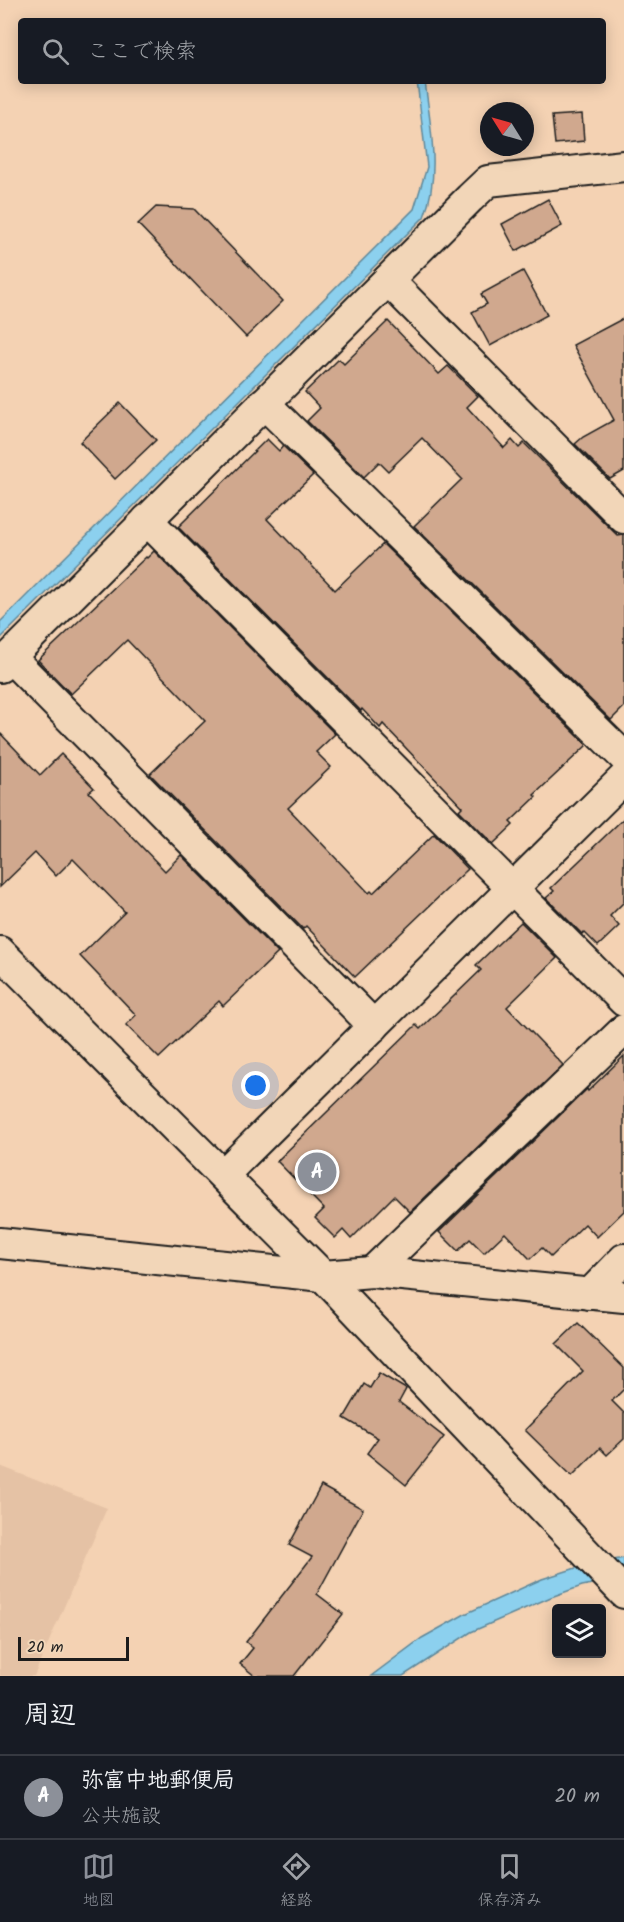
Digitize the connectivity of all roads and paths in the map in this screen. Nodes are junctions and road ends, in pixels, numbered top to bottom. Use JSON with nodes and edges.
{"nodes":[{"id":1,"x":623,"y":169,"type":"edge"},
{"id":2,"x":388,"y":280,"type":"junction"},
{"id":3,"x":264,"y":403,"type":"junction"},
{"id":4,"x":624,"y":518,"type":"edge"},
{"id":5,"x":147,"y":520,"type":"junction"},
{"id":6,"x":5,"y":662,"type":"edge"},
{"id":7,"x":624,"y":757,"type":"edge"},
{"id":8,"x":624,"y":778,"type":"edge"},
{"id":9,"x":513,"y":888,"type":"junction"},
{"id":10,"x":0,"y":952,"type":"edge"},
{"id":11,"x":624,"y":1001,"type":"edge"},
{"id":12,"x":374,"y":1026,"type":"junction"},
{"id":13,"x":624,"y":1029,"type":"edge"},
{"id":14,"x":223,"y":1175,"type":"junction"},
{"id":15,"x":0,"y":1244,"type":"edge"},
{"id":16,"x":624,"y":1259,"type":"edge"},
{"id":17,"x":372,"y":1272,"type":"junction"},
{"id":18,"x":323,"y":1276,"type":"junction"},
{"id":19,"x":590,"y":1294,"type":"junction"},
{"id":20,"x":624,"y":1297,"type":"edge"},
{"id":21,"x":622,"y":1591,"type":"edge"}],
"edges":[{"from":1,"to":2,"type":"street"},
{"from":2,"to":3,"type":"street"},
{"from":2,"to":4,"type":"street"},
{"from":3,"to":5,"type":"street"},
{"from":3,"to":7,"type":"street"},
{"from":5,"to":6,"type":"street"},
{"from":5,"to":9,"type":"street"},
{"from":6,"to":12,"type":"street"},
{"from":8,"to":9,"type":"street"},
{"from":9,"to":11,"type":"street"},
{"from":9,"to":12,"type":"street"},
{"from":10,"to":14,"type":"street"},
{"from":12,"to":14,"type":"street"},
{"from":13,"to":17,"type":"street"},
{"from":14,"to":18,"type":"street"},
{"from":15,"to":18,"type":"street"},
{"from":16,"to":19,"type":"street"},
{"from":17,"to":18,"type":"street"},
{"from":17,"to":19,"type":"street"},
{"from":18,"to":21,"type":"street"},
{"from":19,"to":20,"type":"street"}]}
